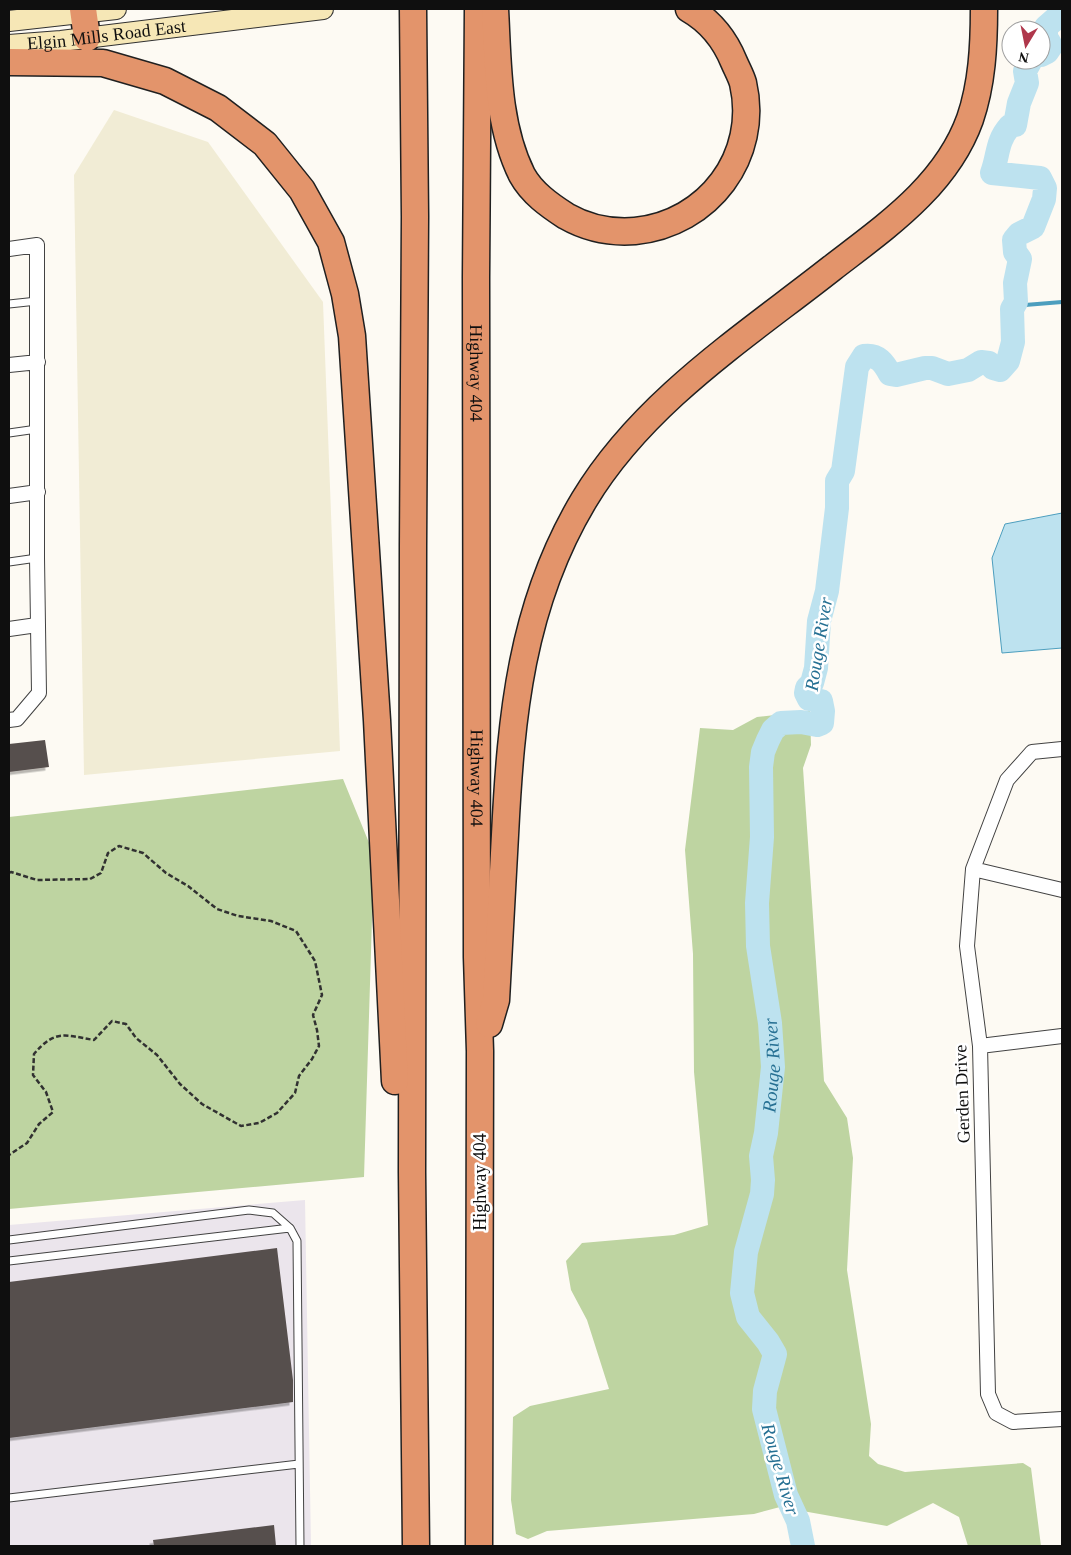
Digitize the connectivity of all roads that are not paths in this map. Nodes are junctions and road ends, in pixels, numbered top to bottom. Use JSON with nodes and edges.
{"nodes":[{"id":1,"x":116,"y":9,"type":"edge"},
{"id":2,"x":323,"y":9,"type":"edge"},
{"id":3,"x":413,"y":9,"type":"edge"},
{"id":4,"x":478,"y":9,"type":"edge"},
{"id":5,"x":495,"y":9,"type":"edge"},
{"id":6,"x":689,"y":9,"type":"edge"},
{"id":7,"x":984,"y":9,"type":"edge"},
{"id":8,"x":83,"y":10,"type":"edge"},
{"id":9,"x":9,"y":21,"type":"edge"},
{"id":10,"x":87,"y":38,"type":"junction"},
{"id":11,"x":9,"y":45,"type":"edge"},
{"id":12,"x":9,"y":62,"type":"edge"},
{"id":13,"x":9,"y":249,"type":"edge"},
{"id":14,"x":38,"y":301,"type":"junction"},
{"id":15,"x":9,"y":304,"type":"edge"},
{"id":16,"x":38,"y":362,"type":"junction"},
{"id":17,"x":9,"y":365,"type":"edge"},
{"id":18,"x":37,"y":429,"type":"junction"},
{"id":19,"x":9,"y":433,"type":"edge"},
{"id":20,"x":38,"y":492,"type":"junction"},
{"id":21,"x":9,"y":496,"type":"edge"},
{"id":22,"x":37,"y":558,"type":"junction"},
{"id":23,"x":9,"y":562,"type":"edge"},
{"id":24,"x":37,"y":625,"type":"junction"},
{"id":25,"x":9,"y":629,"type":"edge"},
{"id":26,"x":9,"y":720,"type":"edge"},
{"id":27,"x":1062,"y":749,"type":"edge"},
{"id":28,"x":973,"y":868,"type":"junction"},
{"id":29,"x":1062,"y":890,"type":"edge"},
{"id":30,"x":1062,"y":1036,"type":"edge"},
{"id":31,"x":980,"y":1046,"type":"junction"},
{"id":32,"x":480,"y":1050,"type":"junction"},
{"id":33,"x":412,"y":1172,"type":"junction"},
{"id":34,"x":290,"y":1228,"type":"junction"},
{"id":35,"x":9,"y":1240,"type":"edge"},
{"id":36,"x":9,"y":1260,"type":"edge"},
{"id":37,"x":1062,"y":1419,"type":"edge"},
{"id":38,"x":299,"y":1464,"type":"junction"},
{"id":39,"x":9,"y":1498,"type":"edge"},
{"id":40,"x":300,"y":1546,"type":"edge"},
{"id":41,"x":416,"y":1546,"type":"edge"},
{"id":42,"x":479,"y":1546,"type":"edge"}],
"edges":[{"from":1,"to":8,"type":"main road","name":"Elgin Mills Road East"},
{"from":2,"to":10,"type":"main road","name":"Elgin Mills Road East"},
{"from":3,"to":33,"type":"highway"},
{"from":4,"to":32,"type":"highway","name":"Highway 404"},
{"from":5,"to":6,"type":"highway"},
{"from":7,"to":32,"type":"highway"},
{"from":8,"to":9,"type":"main road","name":"Elgin Mills Road East"},
{"from":8,"to":10,"type":"highway"},
{"from":10,"to":11,"type":"main road","name":"Elgin Mills Road East"},
{"from":12,"to":33,"type":"highway"},
{"from":13,"to":14,"type":"street"},
{"from":14,"to":15,"type":"lane"},
{"from":14,"to":16,"type":"street"},
{"from":16,"to":17,"type":"street"},
{"from":16,"to":18,"type":"street"},
{"from":18,"to":19,"type":"lane"},
{"from":18,"to":20,"type":"street"},
{"from":20,"to":21,"type":"street"},
{"from":20,"to":22,"type":"street"},
{"from":22,"to":23,"type":"lane"},
{"from":22,"to":24,"type":"street"},
{"from":24,"to":25,"type":"street"},
{"from":24,"to":26,"type":"street"},
{"from":27,"to":28,"type":"street","name":"Gerden Drive"},
{"from":28,"to":29,"type":"street"},
{"from":28,"to":31,"type":"street","name":"Gerden Drive"},
{"from":30,"to":31,"type":"street"},
{"from":31,"to":37,"type":"street","name":"Gerden Drive"},
{"from":32,"to":42,"type":"highway","name":"Highway 404"},
{"from":33,"to":41,"type":"highway"},
{"from":34,"to":35,"type":"lane"},
{"from":34,"to":36,"type":"lane"},
{"from":34,"to":38,"type":"lane"},
{"from":38,"to":39,"type":"lane"},
{"from":38,"to":40,"type":"lane"}]}
